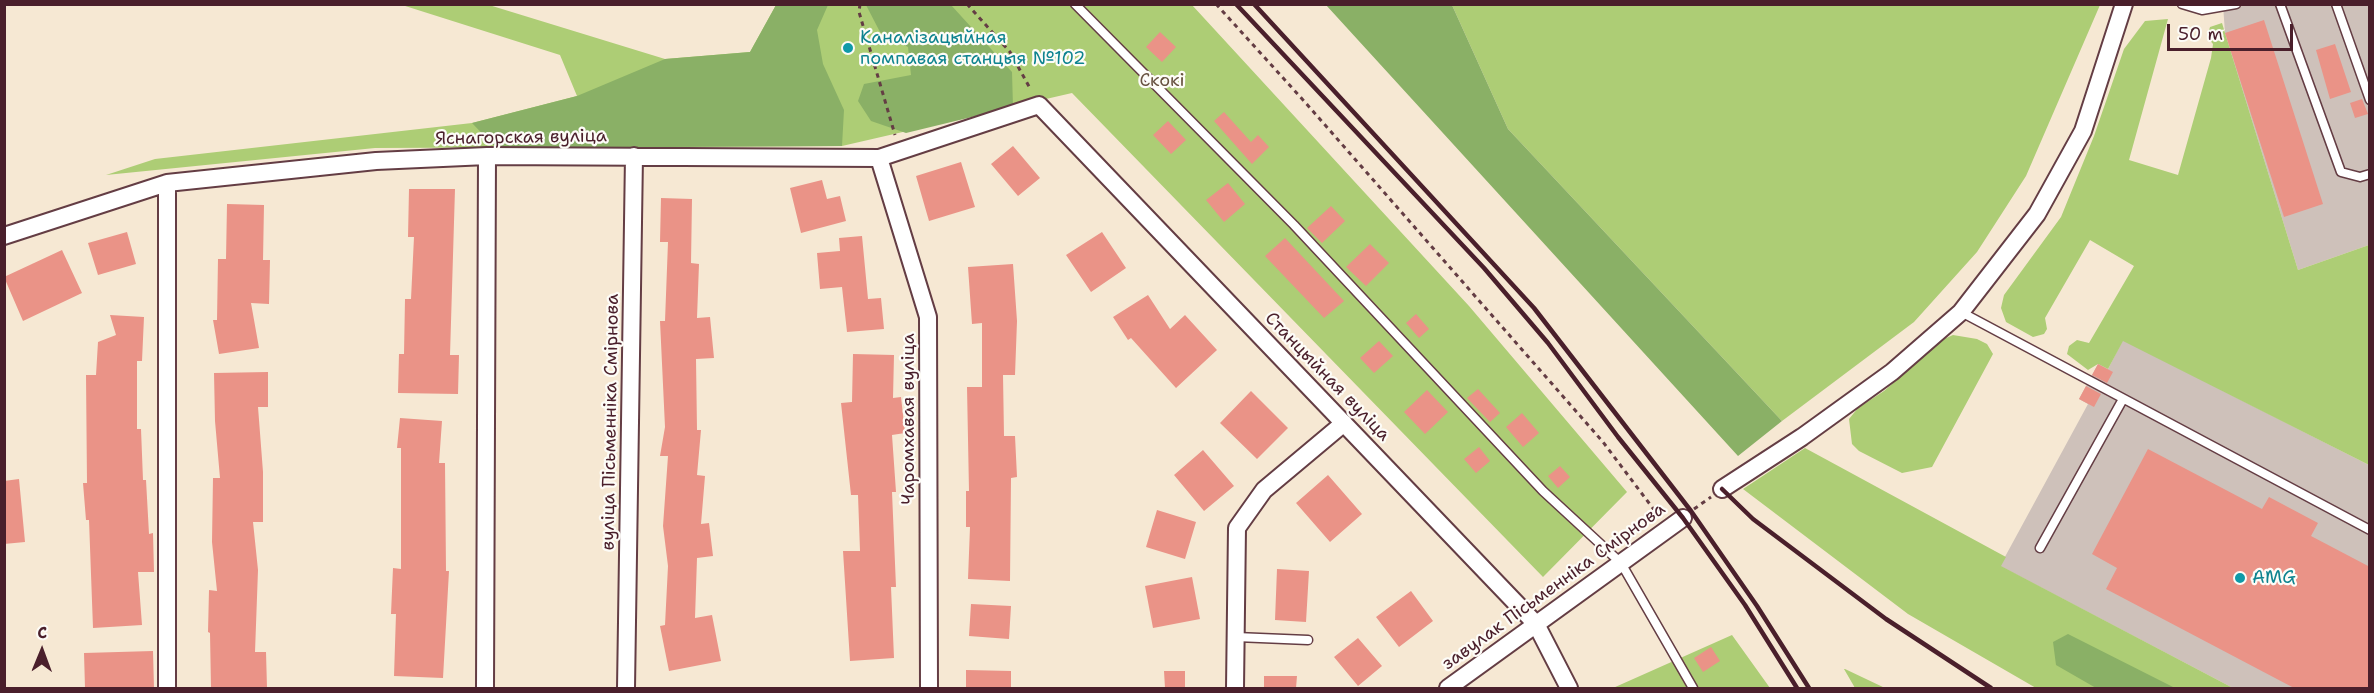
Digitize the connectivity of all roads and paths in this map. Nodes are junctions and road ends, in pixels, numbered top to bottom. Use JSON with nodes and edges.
{"nodes":[{"id":1,"x":860,"y":4,"type":"edge"},
{"id":2,"x":967,"y":4,"type":"edge"},
{"id":3,"x":1075,"y":4,"type":"edge"},
{"id":4,"x":1216,"y":4,"type":"edge"},
{"id":5,"x":2124,"y":4,"type":"edge"},
{"id":6,"x":2182,"y":4,"type":"edge"},
{"id":7,"x":2236,"y":4,"type":"edge"},
{"id":8,"x":2280,"y":4,"type":"edge"},
{"id":9,"x":2336,"y":4,"type":"edge"},
{"id":10,"x":2370,"y":100,"type":"edge"},
{"id":11,"x":1039,"y":105,"type":"junction"},
{"id":12,"x":899,"y":151,"type":"junction"},
{"id":13,"x":487,"y":156,"type":"junction"},
{"id":14,"x":634,"y":156,"type":"junction"},
{"id":15,"x":879,"y":158,"type":"junction"},
{"id":16,"x":2370,"y":174,"type":"edge"},
{"id":17,"x":167,"y":183,"type":"junction"},
{"id":18,"x":4,"y":236,"type":"edge"},
{"id":19,"x":1961,"y":312,"type":"junction"},
{"id":20,"x":2123,"y":399,"type":"junction"},
{"id":21,"x":1344,"y":423,"type":"junction"},
{"id":22,"x":1722,"y":489,"type":"joint"},
{"id":23,"x":1683,"y":518,"type":"joint"},
{"id":24,"x":1668,"y":529,"type":"junction"},
{"id":25,"x":2370,"y":530,"type":"edge"},
{"id":26,"x":2040,"y":548,"type":"dead end"},
{"id":27,"x":1621,"y":563,"type":"junction"},
{"id":28,"x":1536,"y":624,"type":"junction"},
{"id":29,"x":1236,"y":637,"type":"junction"},
{"id":30,"x":1308,"y":640,"type":"dead end"},
{"id":31,"x":167,"y":688,"type":"edge"},
{"id":32,"x":485,"y":688,"type":"edge"},
{"id":33,"x":626,"y":688,"type":"edge"},
{"id":34,"x":929,"y":688,"type":"edge"},
{"id":35,"x":1235,"y":688,"type":"edge"},
{"id":36,"x":1448,"y":688,"type":"edge"},
{"id":37,"x":1569,"y":688,"type":"edge"},
{"id":38,"x":1693,"y":688,"type":"edge"}],
"edges":[{"from":1,"to":12,"type":"path"},
{"from":2,"to":11,"type":"path"},
{"from":3,"to":27,"type":"lane"},
{"from":4,"to":24,"type":"path"},
{"from":5,"to":19,"type":"street"},
{"from":6,"to":7,"type":"lane"},
{"from":8,"to":16,"type":"lane"},
{"from":9,"to":10,"type":"lane"},
{"from":11,"to":12,"type":"street","name":"Яснагорская вуліца"},
{"from":11,"to":21,"type":"street","name":"Станцыйная вуліца"},
{"from":12,"to":15,"type":"street","name":"Яснагорская вуліца"},
{"from":13,"to":14,"type":"street","name":"Яснагорская вуліца"},
{"from":13,"to":17,"type":"street","name":"Яснагорская вуліца"},
{"from":13,"to":32,"type":"street"},
{"from":14,"to":15,"type":"street","name":"Яснагорская вуліца"},
{"from":14,"to":33,"type":"street","name":"вуліца Пісьменніка Смірнова"},
{"from":15,"to":34,"type":"street","name":"Чаромхавая вуліца"},
{"from":17,"to":18,"type":"street","name":"Яснагорская вуліца"},
{"from":17,"to":31,"type":"street"},
{"from":19,"to":20,"type":"lane"},
{"from":19,"to":22,"type":"street"},
{"from":20,"to":25,"type":"lane"},
{"from":20,"to":26,"type":"lane"},
{"from":21,"to":28,"type":"street","name":"Станцыйная вуліца"},
{"from":21,"to":29,"type":"street"},
{"from":22,"to":23,"type":"path"},
{"from":23,"to":24,"type":"street","name":"завулак Пісьменніка Смірнова"},
{"from":24,"to":27,"type":"street","name":"завулак Пісьменніка Смірнова"},
{"from":27,"to":28,"type":"street","name":"завулак Пісьменніка Смірнова"},
{"from":27,"to":38,"type":"lane"},
{"from":28,"to":36,"type":"street","name":"завулак Пісьменніка Смірнова"},
{"from":28,"to":37,"type":"street","name":"Станцыйная вуліца"},
{"from":29,"to":30,"type":"lane"},
{"from":29,"to":35,"type":"street"}]}
